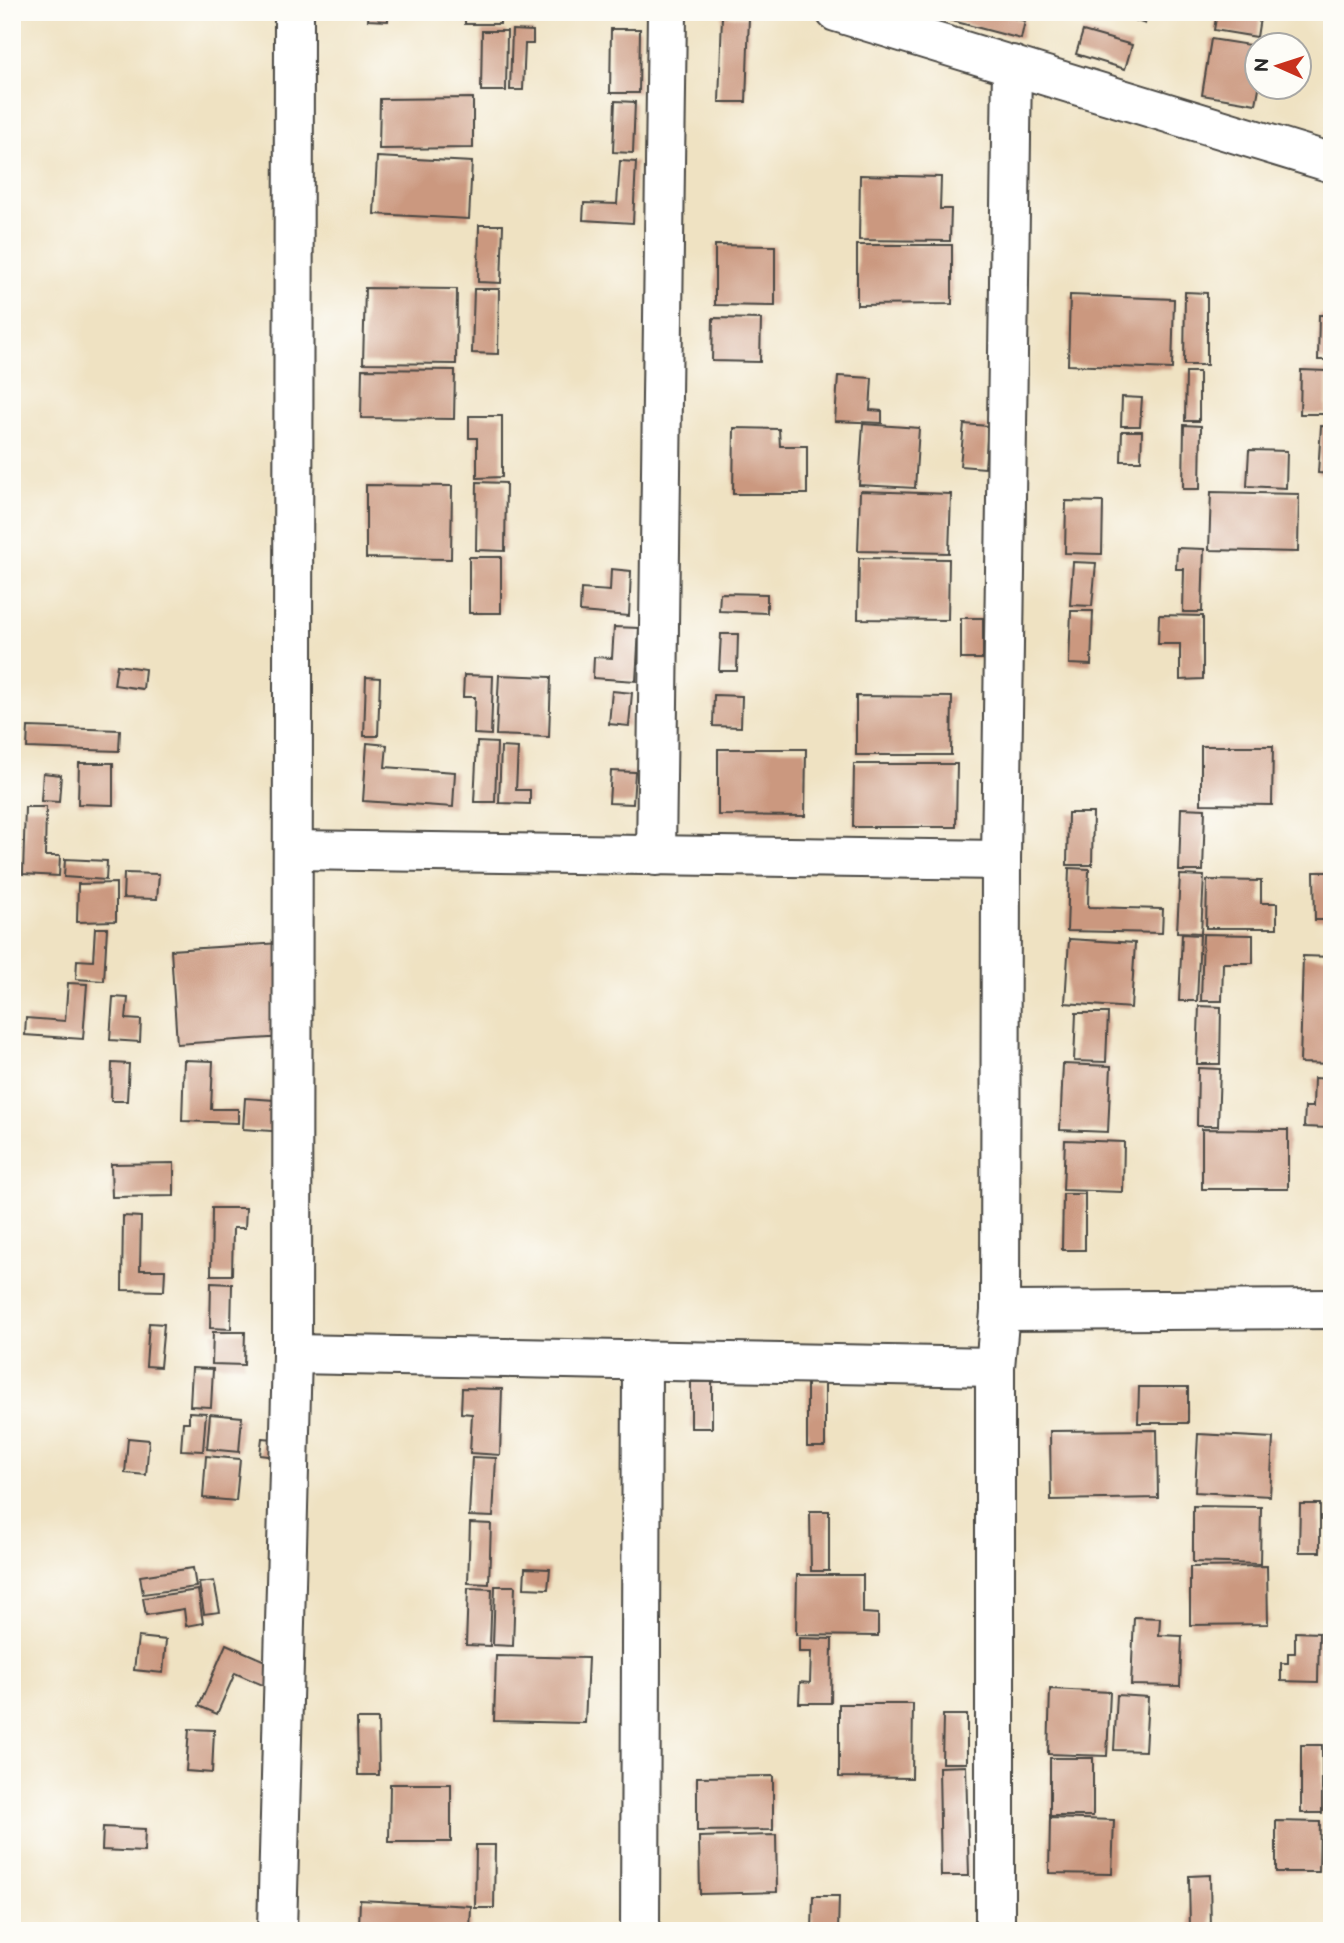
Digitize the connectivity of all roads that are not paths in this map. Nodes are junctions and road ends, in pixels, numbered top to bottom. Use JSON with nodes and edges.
{"nodes":[{"id":1,"x":295,"y":12,"type":"edge"},
{"id":2,"x":667,"y":12,"type":"edge"},
{"id":3,"x":836,"y":12,"type":"edge"},
{"id":4,"x":1012,"y":65,"type":"junction"},
{"id":5,"x":1332,"y":163,"type":"edge"},
{"id":6,"x":293,"y":850,"type":"junction"},
{"id":7,"x":656,"y":856,"type":"junction"},
{"id":8,"x":1001,"y":860,"type":"junction"},
{"id":9,"x":1332,"y":1309,"type":"edge"},
{"id":10,"x":1000,"y":1311,"type":"junction"},
{"id":11,"x":292,"y":1354,"type":"junction"},
{"id":12,"x":642,"y":1360,"type":"junction"},
{"id":13,"x":995,"y":1367,"type":"junction"},
{"id":14,"x":277,"y":1931,"type":"edge"},
{"id":15,"x":640,"y":1931,"type":"edge"},
{"id":16,"x":995,"y":1931,"type":"edge"}],
"edges":[{"from":1,"to":6,"type":"street"},
{"from":2,"to":7,"type":"street"},
{"from":3,"to":4,"type":"street"},
{"from":4,"to":5,"type":"street"},
{"from":4,"to":8,"type":"street"},
{"from":6,"to":7,"type":"street"},
{"from":6,"to":11,"type":"street"},
{"from":7,"to":8,"type":"street"},
{"from":8,"to":10,"type":"street"},
{"from":9,"to":10,"type":"street"},
{"from":10,"to":13,"type":"street"},
{"from":11,"to":12,"type":"street"},
{"from":11,"to":14,"type":"street"},
{"from":12,"to":13,"type":"street"},
{"from":12,"to":15,"type":"street"},
{"from":13,"to":16,"type":"street"}]}
